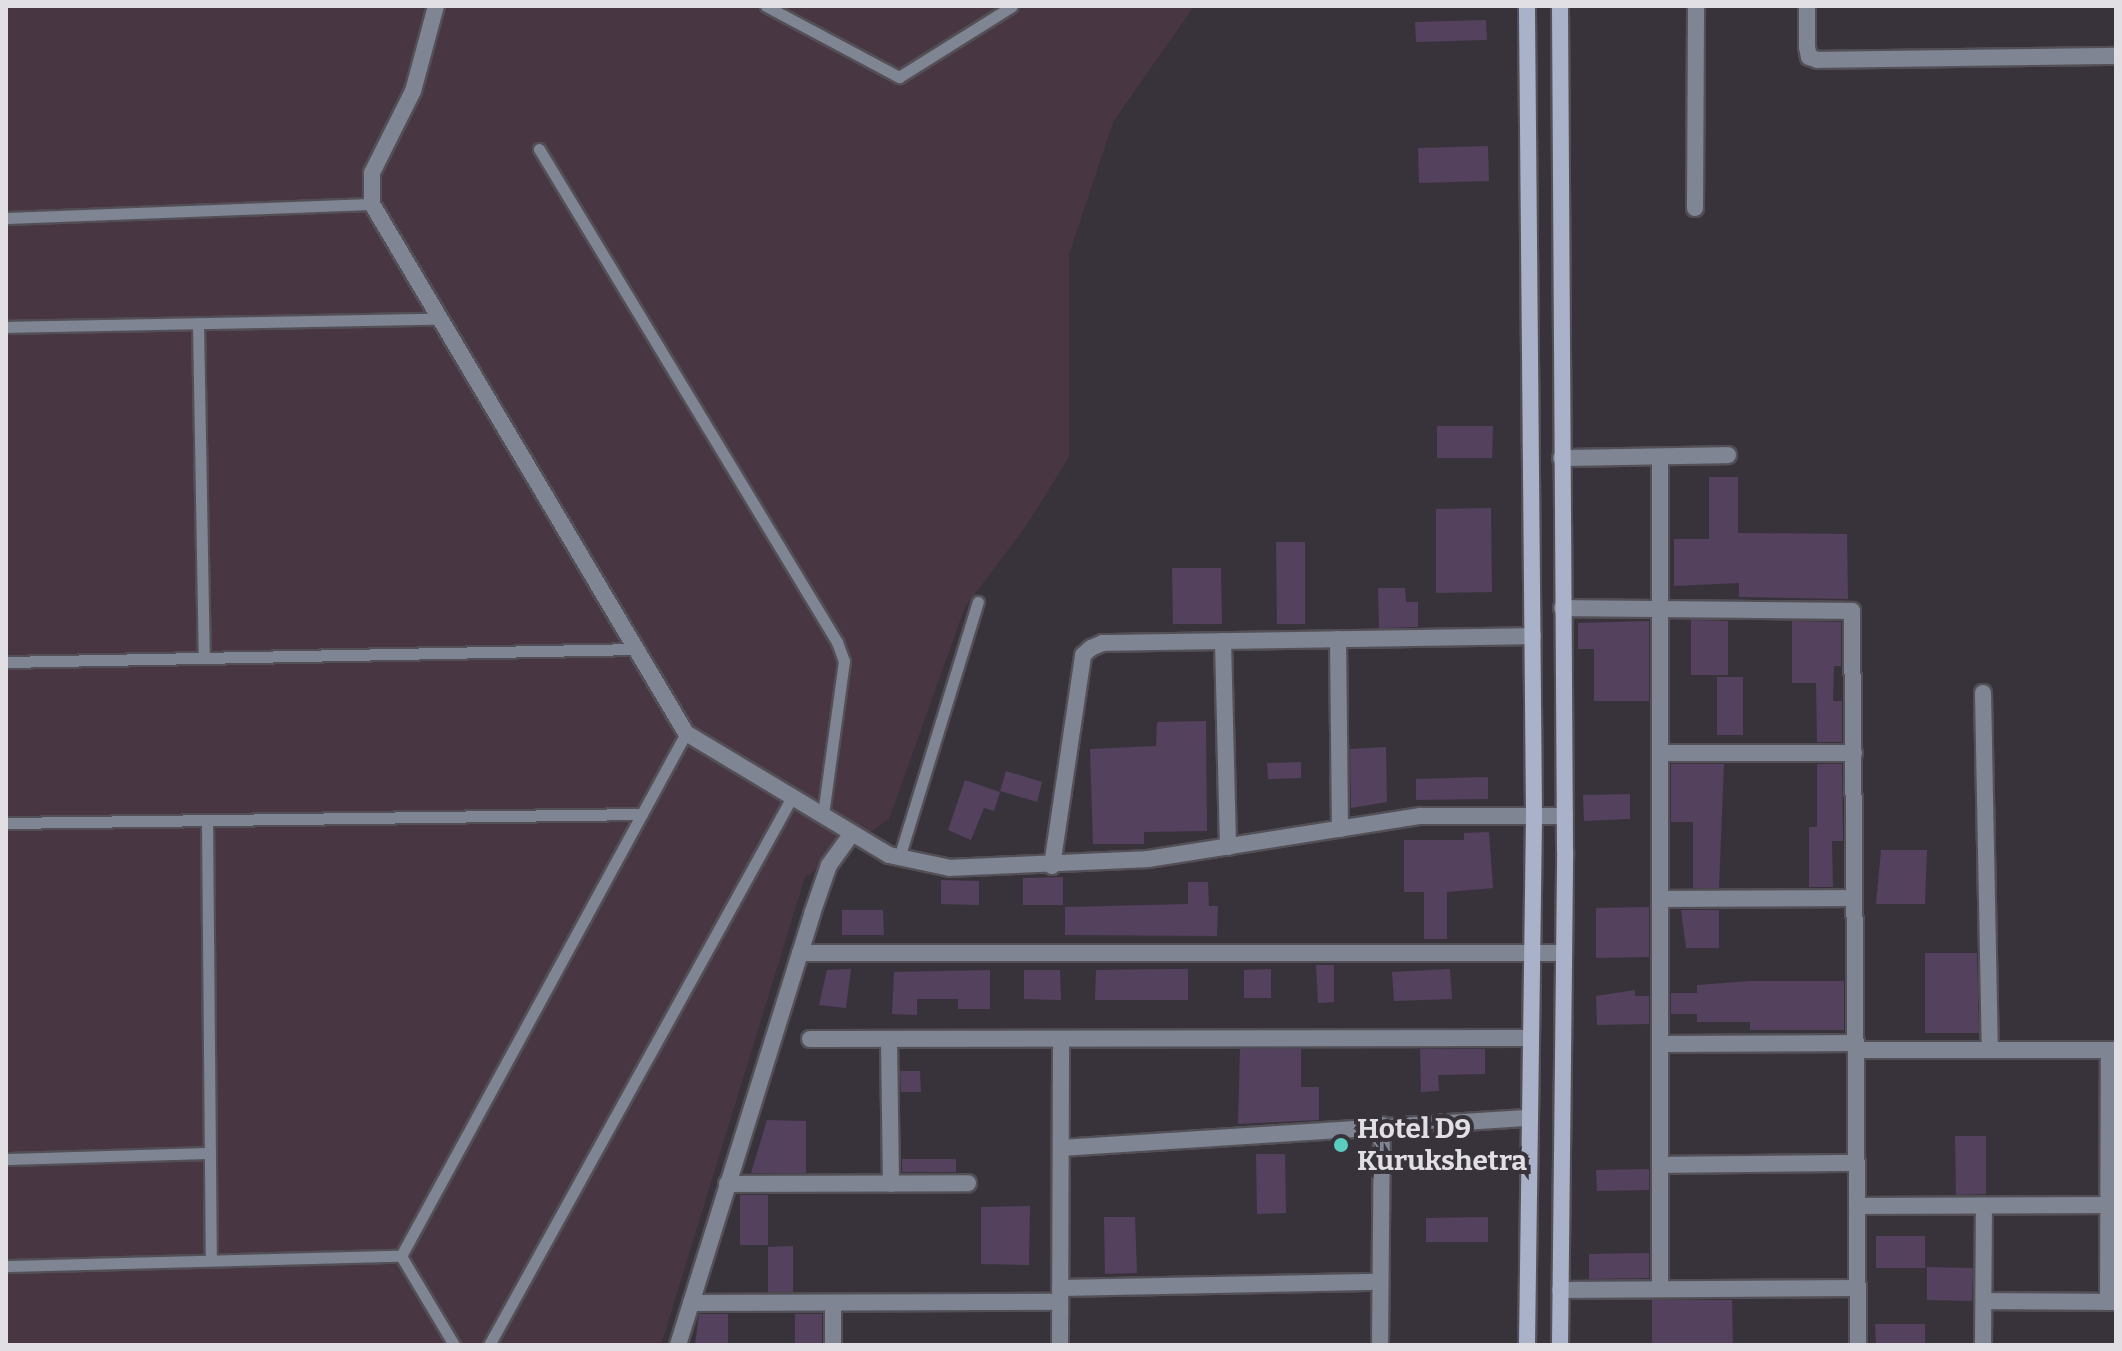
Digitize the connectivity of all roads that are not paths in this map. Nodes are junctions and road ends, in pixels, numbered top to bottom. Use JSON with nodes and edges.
{"nodes":[{"id":1,"x":436,"y":6,"type":"edge"},
{"id":2,"x":766,"y":6,"type":"edge"},
{"id":3,"x":1012,"y":6,"type":"edge"},
{"id":4,"x":1527,"y":6,"type":"edge"},
{"id":5,"x":1560,"y":6,"type":"edge"},
{"id":6,"x":1696,"y":6,"type":"edge"},
{"id":7,"x":1807,"y":6,"type":"edge"},
{"id":8,"x":2116,"y":56,"type":"edge"},
{"id":9,"x":539,"y":149,"type":"dead end"},
{"id":10,"x":372,"y":204,"type":"junction"},
{"id":11,"x":1695,"y":208,"type":"dead end"},
{"id":12,"x":6,"y":218,"type":"edge"},
{"id":13,"x":438,"y":319,"type":"junction"},
{"id":14,"x":198,"y":324,"type":"junction"},
{"id":15,"x":6,"y":327,"type":"edge"},
{"id":16,"x":1728,"y":455,"type":"dead end"},
{"id":17,"x":1660,"y":457,"type":"junction"},
{"id":18,"x":1561,"y":458,"type":"junction"},
{"id":19,"x":978,"y":602,"type":"dead end"},
{"id":20,"x":1562,"y":608,"type":"junction"},
{"id":21,"x":1660,"y":608,"type":"junction"},
{"id":22,"x":1533,"y":636,"type":"junction"},
{"id":23,"x":1338,"y":639,"type":"junction"},
{"id":24,"x":1223,"y":641,"type":"junction"},
{"id":25,"x":636,"y":649,"type":"junction"},
{"id":26,"x":204,"y":658,"type":"junction"},
{"id":27,"x":6,"y":662,"type":"edge"},
{"id":28,"x":1983,"y":693,"type":"dead end"},
{"id":29,"x":686,"y":733,"type":"junction"},
{"id":30,"x":1660,"y":753,"type":"junction"},
{"id":31,"x":1854,"y":753,"type":"junction"},
{"id":32,"x":792,"y":797,"type":"junction"},
{"id":33,"x":642,"y":814,"type":"junction"},
{"id":34,"x":823,"y":815,"type":"junction"},
{"id":35,"x":1534,"y":815,"type":"junction"},
{"id":36,"x":1565,"y":816,"type":"junction"},
{"id":37,"x":207,"y":820,"type":"junction"},
{"id":38,"x":6,"y":823,"type":"edge"},
{"id":39,"x":1340,"y":829,"type":"junction"},
{"id":40,"x":852,"y":833,"type":"junction"},
{"id":41,"x":1228,"y":847,"type":"junction"},
{"id":42,"x":899,"y":858,"type":"junction"},
{"id":43,"x":1052,"y":866,"type":"junction"},
{"id":44,"x":1854,"y":898,"type":"junction"},
{"id":45,"x":1660,"y":899,"type":"junction"},
{"id":46,"x":800,"y":953,"type":"junction"},
{"id":47,"x":1531,"y":953,"type":"junction"},
{"id":48,"x":1563,"y":953,"type":"junction"},
{"id":49,"x":1530,"y":1038,"type":"junction"},
{"id":50,"x":810,"y":1039,"type":"dead end"},
{"id":51,"x":889,"y":1041,"type":"junction"},
{"id":52,"x":1061,"y":1042,"type":"junction"},
{"id":53,"x":1660,"y":1044,"type":"junction"},
{"id":54,"x":1856,"y":1047,"type":"junction"},
{"id":55,"x":1990,"y":1050,"type":"junction"},
{"id":56,"x":2113,"y":1050,"type":"edge"},
{"id":57,"x":1529,"y":1118,"type":"junction"},
{"id":58,"x":1382,"y":1125,"type":"junction"},
{"id":59,"x":1061,"y":1148,"type":"junction"},
{"id":60,"x":210,"y":1153,"type":"junction"},
{"id":61,"x":6,"y":1159,"type":"edge"},
{"id":62,"x":1857,"y":1163,"type":"junction"},
{"id":63,"x":1660,"y":1165,"type":"junction"},
{"id":64,"x":968,"y":1183,"type":"dead end"},
{"id":65,"x":727,"y":1184,"type":"junction"},
{"id":66,"x":891,"y":1184,"type":"junction"},
{"id":67,"x":2108,"y":1205,"type":"junction"},
{"id":68,"x":1857,"y":1206,"type":"junction"},
{"id":69,"x":1984,"y":1206,"type":"junction"},
{"id":70,"x":401,"y":1256,"type":"junction"},
{"id":71,"x":211,"y":1260,"type":"junction"},
{"id":72,"x":6,"y":1266,"type":"edge"},
{"id":73,"x":1380,"y":1282,"type":"junction"},
{"id":74,"x":1660,"y":1287,"type":"junction"},
{"id":75,"x":1858,"y":1288,"type":"junction"},
{"id":76,"x":1560,"y":1290,"type":"junction"},
{"id":77,"x":1060,"y":1295,"type":"junction"},
{"id":78,"x":1984,"y":1301,"type":"junction"},
{"id":79,"x":2112,"y":1302,"type":"edge"},
{"id":80,"x":691,"y":1303,"type":"junction"},
{"id":81,"x":833,"y":1304,"type":"junction"},
{"id":82,"x":454,"y":1345,"type":"edge"},
{"id":83,"x":489,"y":1345,"type":"edge"},
{"id":84,"x":678,"y":1345,"type":"edge"},
{"id":85,"x":833,"y":1345,"type":"edge"},
{"id":86,"x":1060,"y":1345,"type":"edge"},
{"id":87,"x":1380,"y":1345,"type":"edge"},
{"id":88,"x":1527,"y":1345,"type":"edge"},
{"id":89,"x":1560,"y":1345,"type":"edge"},
{"id":90,"x":1858,"y":1345,"type":"edge"},
{"id":91,"x":1983,"y":1345,"type":"edge"}],
"edges":[{"from":1,"to":10,"type":"street"},
{"from":2,"to":3,"type":"lane"},
{"from":4,"to":22,"type":"main road"},
{"from":5,"to":18,"type":"main road"},
{"from":6,"to":11,"type":"street"},
{"from":7,"to":8,"type":"street"},
{"from":9,"to":34,"type":"lane"},
{"from":10,"to":12,"type":"lane"},
{"from":10,"to":13,"type":"street"},
{"from":13,"to":14,"type":"lane"},
{"from":13,"to":25,"type":"street"},
{"from":14,"to":15,"type":"lane"},
{"from":14,"to":26,"type":"lane"},
{"from":16,"to":17,"type":"street"},
{"from":17,"to":18,"type":"street"},
{"from":17,"to":21,"type":"street"},
{"from":18,"to":20,"type":"main road"},
{"from":19,"to":42,"type":"lane"},
{"from":20,"to":21,"type":"street"},
{"from":20,"to":36,"type":"main road"},
{"from":21,"to":30,"type":"street"},
{"from":21,"to":31,"type":"street"},
{"from":22,"to":23,"type":"street"},
{"from":22,"to":35,"type":"main road"},
{"from":23,"to":24,"type":"street"},
{"from":23,"to":39,"type":"street"},
{"from":24,"to":41,"type":"street"},
{"from":24,"to":43,"type":"street"},
{"from":25,"to":26,"type":"lane"},
{"from":25,"to":29,"type":"street"},
{"from":26,"to":27,"type":"lane"},
{"from":28,"to":55,"type":"street"},
{"from":29,"to":32,"type":"street"},
{"from":29,"to":33,"type":"lane"},
{"from":30,"to":31,"type":"street"},
{"from":30,"to":45,"type":"street"},
{"from":31,"to":44,"type":"street"},
{"from":32,"to":34,"type":"street"},
{"from":32,"to":83,"type":"lane"},
{"from":33,"to":37,"type":"lane"},
{"from":33,"to":70,"type":"lane"},
{"from":34,"to":40,"type":"street"},
{"from":35,"to":36,"type":"street"},
{"from":35,"to":39,"type":"street"},
{"from":35,"to":47,"type":"main road"},
{"from":36,"to":48,"type":"main road"},
{"from":37,"to":38,"type":"lane"},
{"from":37,"to":60,"type":"lane"},
{"from":39,"to":41,"type":"street"},
{"from":40,"to":42,"type":"street"},
{"from":40,"to":46,"type":"street"},
{"from":41,"to":43,"type":"street"},
{"from":42,"to":43,"type":"street"},
{"from":44,"to":45,"type":"street"},
{"from":44,"to":54,"type":"street"},
{"from":45,"to":53,"type":"street"},
{"from":46,"to":47,"type":"street"},
{"from":46,"to":65,"type":"street"},
{"from":47,"to":48,"type":"street"},
{"from":47,"to":49,"type":"main road"},
{"from":48,"to":76,"type":"main road"},
{"from":49,"to":52,"type":"street"},
{"from":49,"to":57,"type":"main road"},
{"from":50,"to":51,"type":"street"},
{"from":51,"to":52,"type":"street"},
{"from":51,"to":66,"type":"street"},
{"from":52,"to":59,"type":"street"},
{"from":53,"to":54,"type":"street"},
{"from":53,"to":63,"type":"street"},
{"from":54,"to":55,"type":"street"},
{"from":54,"to":62,"type":"street"},
{"from":55,"to":56,"type":"street"},
{"from":56,"to":67,"type":"street"},
{"from":57,"to":58,"type":"street"},
{"from":57,"to":88,"type":"main road"},
{"from":58,"to":59,"type":"street"},
{"from":58,"to":73,"type":"street"},
{"from":59,"to":77,"type":"street"},
{"from":60,"to":61,"type":"lane"},
{"from":60,"to":71,"type":"lane"},
{"from":62,"to":63,"type":"street"},
{"from":62,"to":68,"type":"street"},
{"from":63,"to":74,"type":"street"},
{"from":64,"to":66,"type":"street"},
{"from":65,"to":66,"type":"street"},
{"from":65,"to":80,"type":"street"},
{"from":67,"to":69,"type":"street"},
{"from":67,"to":79,"type":"street"},
{"from":68,"to":69,"type":"street"},
{"from":68,"to":75,"type":"street"},
{"from":69,"to":78,"type":"street"},
{"from":70,"to":71,"type":"lane"},
{"from":70,"to":82,"type":"lane"},
{"from":71,"to":72,"type":"lane"},
{"from":73,"to":77,"type":"street"},
{"from":73,"to":87,"type":"street"},
{"from":74,"to":75,"type":"street"},
{"from":74,"to":76,"type":"street"},
{"from":75,"to":90,"type":"street"},
{"from":76,"to":89,"type":"main road"},
{"from":77,"to":81,"type":"street"},
{"from":77,"to":86,"type":"street"},
{"from":78,"to":79,"type":"street"},
{"from":78,"to":91,"type":"street"},
{"from":80,"to":81,"type":"street"},
{"from":80,"to":84,"type":"street"},
{"from":81,"to":85,"type":"street"}]}
